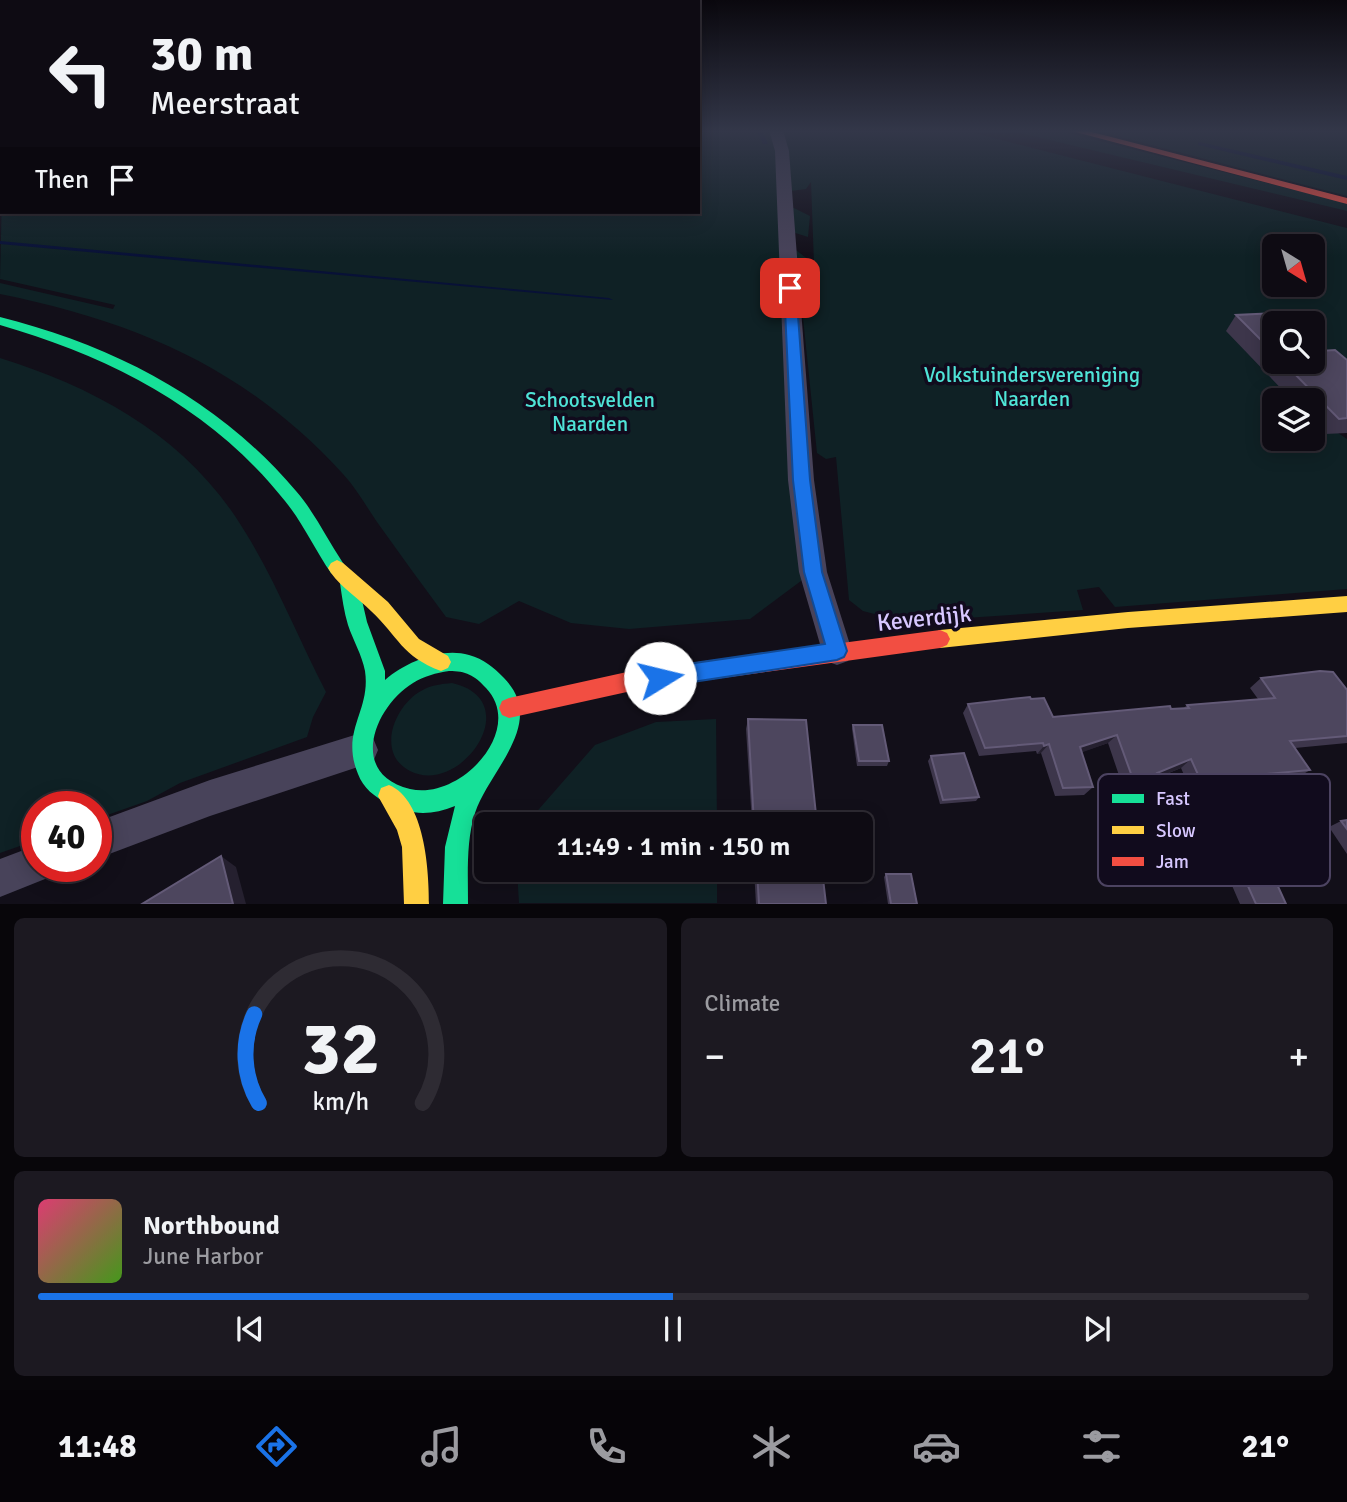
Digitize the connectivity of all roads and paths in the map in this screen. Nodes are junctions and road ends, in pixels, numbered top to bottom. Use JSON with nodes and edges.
{"nodes":[{"id":1,"x":783,"y":172,"type":"edge"},
{"id":2,"x":1236,"y":172,"type":"edge"},
{"id":3,"x":1347,"y":201,"type":"edge"},
{"id":4,"x":0,"y":321,"type":"edge"},
{"id":5,"x":349,"y":583,"type":"junction"},
{"id":6,"x":1347,"y":604,"type":"edge"},
{"id":7,"x":837,"y":651,"type":"junction"},
{"id":8,"x":441,"y":662,"type":"junction"},
{"id":9,"x":373,"y":707,"type":"junction"},
{"id":10,"x":509,"y":708,"type":"junction"},
{"id":11,"x":361,"y":750,"type":"junction"},
{"id":12,"x":479,"y":779,"type":"junction"},
{"id":13,"x":389,"y":796,"type":"junction"},
{"id":14,"x":112,"y":835,"type":"edge"},
{"id":15,"x":21,"y":870,"type":"edge"},
{"id":16,"x":0,"y":878,"type":"edge"},
{"id":17,"x":416,"y":904,"type":"edge"},
{"id":18,"x":455,"y":904,"type":"edge"}],
"edges":[{"from":1,"to":7,"type":"street"},
{"from":2,"to":3,"type":"street"},
{"from":4,"to":5,"type":"street"},
{"from":5,"to":8,"type":"street"},
{"from":5,"to":9,"type":"street"},
{"from":6,"to":7,"type":"street","name":"Keverdijk"},
{"from":7,"to":10,"type":"street","name":"Keverdijk"},
{"from":8,"to":9,"type":"street"},
{"from":8,"to":10,"type":"street"},
{"from":9,"to":11,"type":"street"},
{"from":10,"to":12,"type":"street"},
{"from":11,"to":13,"type":"street"},
{"from":11,"to":14,"type":"street"},
{"from":12,"to":13,"type":"street"},
{"from":12,"to":18,"type":"street"},
{"from":13,"to":17,"type":"street"},
{"from":15,"to":16,"type":"street"}]}
